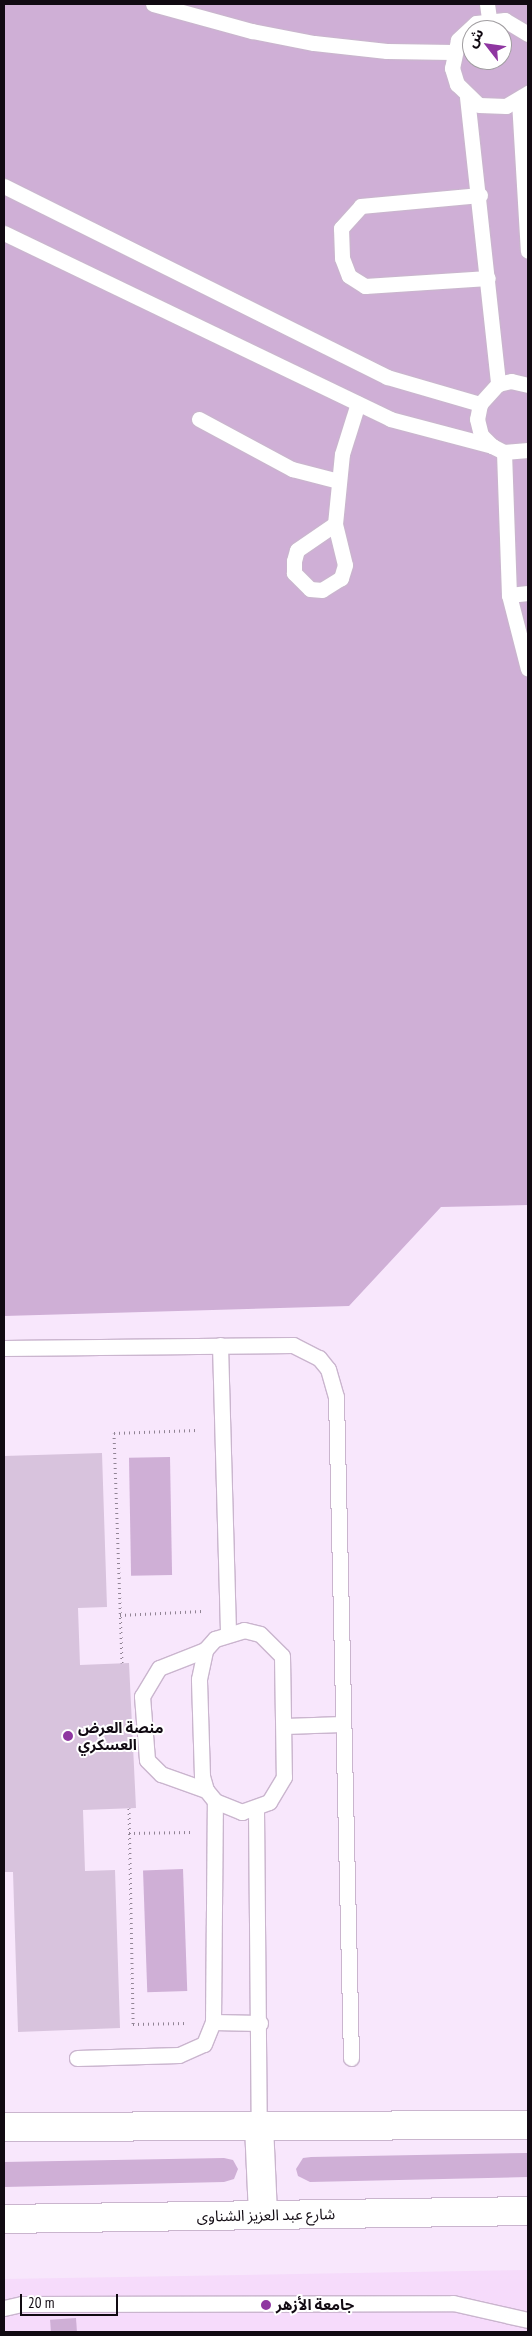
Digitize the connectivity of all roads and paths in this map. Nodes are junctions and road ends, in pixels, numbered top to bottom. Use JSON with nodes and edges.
{"nodes":[{"id":1,"x":153,"y":4,"type":"edge"},
{"id":2,"x":487,"y":4,"type":"edge"},
{"id":3,"x":489,"y":20,"type":"edge"},
{"id":4,"x":512,"y":24,"type":"edge"},
{"id":5,"x":528,"y":34,"type":"edge"},
{"id":6,"x":462,"y":37,"type":"edge"},
{"id":7,"x":453,"y":52,"type":"junction"},
{"id":8,"x":467,"y":97,"type":"junction"},
{"id":9,"x":524,"y":97,"type":"edge"},
{"id":10,"x":4,"y":186,"type":"edge"},
{"id":11,"x":480,"y":195,"type":"junction"},
{"id":12,"x":4,"y":232,"type":"edge"},
{"id":13,"x":528,"y":251,"type":"edge"},
{"id":14,"x":488,"y":278,"type":"junction"},
{"id":15,"x":498,"y":384,"type":"junction"},
{"id":16,"x":528,"y":385,"type":"edge"},
{"id":17,"x":358,"y":403,"type":"junction"},
{"id":18,"x":480,"y":404,"type":"junction"},
{"id":19,"x":199,"y":419,"type":"dead end"},
{"id":20,"x":498,"y":450,"type":"junction"},
{"id":21,"x":528,"y":450,"type":"edge"},
{"id":22,"x":338,"y":480,"type":"junction"},
{"id":23,"x":335,"y":524,"type":"dead end"},
{"id":24,"x":528,"y":594,"type":"edge"},
{"id":25,"x":509,"y":595,"type":"junction"},
{"id":26,"x":528,"y":669,"type":"edge"},
{"id":27,"x":220,"y":1345,"type":"junction"},
{"id":28,"x":4,"y":1348,"type":"edge"},
{"id":29,"x":223,"y":1430,"type":"junction"},
{"id":30,"x":228,"y":1610,"type":"junction"},
{"id":31,"x":120,"y":1615,"type":"junction"},
{"id":32,"x":228,"y":1632,"type":"junction"},
{"id":33,"x":206,"y":1650,"type":"junction"},
{"id":34,"x":122,"y":1663,"type":"dead end"},
{"id":35,"x":342,"y":1724,"type":"junction"},
{"id":36,"x":284,"y":1726,"type":"junction"},
{"id":37,"x":211,"y":1796,"type":"junction"},
{"id":38,"x":129,"y":1808,"type":"dead end"},
{"id":39,"x":256,"y":1809,"type":"junction"},
{"id":40,"x":215,"y":1832,"type":"junction"},
{"id":41,"x":130,"y":1833,"type":"junction"},
{"id":42,"x":214,"y":2022,"type":"junction"},
{"id":43,"x":260,"y":2023,"type":"junction"},
{"id":44,"x":77,"y":2058,"type":"dead end"},
{"id":45,"x":351,"y":2058,"type":"dead end"},
{"id":46,"x":528,"y":2125,"type":"edge"},
{"id":47,"x":259,"y":2126,"type":"junction"},
{"id":48,"x":4,"y":2127,"type":"edge"},
{"id":49,"x":528,"y":2211,"type":"edge"},
{"id":50,"x":263,"y":2215,"type":"junction"},
{"id":51,"x":4,"y":2219,"type":"edge"},
{"id":52,"x":4,"y":2308,"type":"edge"},
{"id":53,"x":528,"y":2320,"type":"edge"}],
"edges":[{"from":1,"to":7,"type":"lane"},
{"from":2,"to":3,"type":"lane"},
{"from":4,"to":5,"type":"lane"},
{"from":6,"to":7,"type":"lane"},
{"from":7,"to":8,"type":"lane"},
{"from":8,"to":9,"type":"lane"},
{"from":8,"to":11,"type":"lane"},
{"from":9,"to":13,"type":"lane"},
{"from":10,"to":18,"type":"lane"},
{"from":11,"to":14,"type":"lane"},
{"from":11,"to":14,"type":"lane"},
{"from":12,"to":17,"type":"lane"},
{"from":14,"to":15,"type":"lane"},
{"from":15,"to":16,"type":"lane"},
{"from":15,"to":18,"type":"lane"},
{"from":17,"to":20,"type":"lane"},
{"from":17,"to":22,"type":"lane"},
{"from":18,"to":20,"type":"lane"},
{"from":19,"to":22,"type":"lane"},
{"from":20,"to":21,"type":"lane"},
{"from":20,"to":25,"type":"lane"},
{"from":22,"to":23,"type":"lane"},
{"from":24,"to":25,"type":"lane"},
{"from":25,"to":26,"type":"lane"},
{"from":27,"to":28,"type":"lane"},
{"from":27,"to":29,"type":"lane"},
{"from":27,"to":35,"type":"lane"},
{"from":29,"to":30,"type":"lane"},
{"from":29,"to":31,"type":"path"},
{"from":30,"to":31,"type":"path"},
{"from":30,"to":32,"type":"lane"},
{"from":31,"to":34,"type":"path"},
{"from":32,"to":33,"type":"lane"},
{"from":32,"to":36,"type":"lane"},
{"from":33,"to":37,"type":"lane"},
{"from":33,"to":37,"type":"lane"},
{"from":35,"to":36,"type":"lane"},
{"from":35,"to":45,"type":"lane"},
{"from":36,"to":39,"type":"lane"},
{"from":37,"to":39,"type":"lane"},
{"from":37,"to":40,"type":"lane"},
{"from":38,"to":41,"type":"path"},
{"from":39,"to":43,"type":"lane"},
{"from":40,"to":41,"type":"path"},
{"from":40,"to":42,"type":"lane"},
{"from":41,"to":42,"type":"path"},
{"from":42,"to":43,"type":"lane"},
{"from":42,"to":44,"type":"lane"},
{"from":43,"to":47,"type":"lane"},
{"from":46,"to":47,"type":"street"},
{"from":47,"to":48,"type":"street"},
{"from":47,"to":50,"type":"street"},
{"from":49,"to":50,"type":"street","name":"شارع عبد العزيز الشناوى"},
{"from":50,"to":51,"type":"street","name":"شارع عبد العزيز الشناوى"},
{"from":52,"to":53,"type":"lane"}]}
